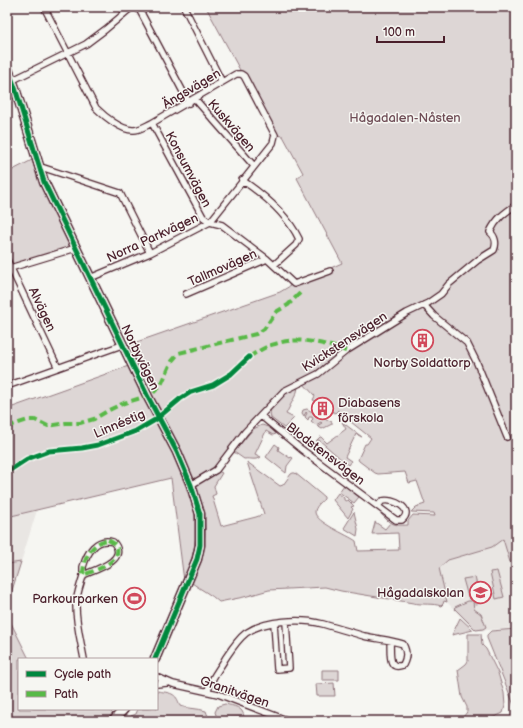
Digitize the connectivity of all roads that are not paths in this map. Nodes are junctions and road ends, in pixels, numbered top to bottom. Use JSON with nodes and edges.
{"nodes":[{"id":1,"x":44,"y":7,"type":"edge"},
{"id":2,"x":132,"y":7,"type":"edge"},
{"id":3,"x":138,"y":7,"type":"edge"},
{"id":4,"x":184,"y":7,"type":"edge"},
{"id":5,"x":68,"y":53,"type":"junction"},
{"id":6,"x":7,"y":67,"type":"edge"},
{"id":7,"x":10,"y":82,"type":"edge"},
{"id":8,"x":222,"y":82,"type":"junction"},
{"id":9,"x":195,"y":99,"type":"junction"},
{"id":10,"x":189,"y":103,"type":"junction"},
{"id":11,"x":152,"y":123,"type":"junction"},
{"id":12,"x":275,"y":135,"type":"joint"},
{"id":13,"x":38,"y":166,"type":"junction"},
{"id":14,"x":254,"y":166,"type":"junction"},
{"id":15,"x":242,"y":180,"type":"junction"},
{"id":16,"x":516,"y":205,"type":"edge"},
{"id":17,"x":210,"y":222,"type":"junction"},
{"id":18,"x":76,"y":248,"type":"junction"},
{"id":19,"x":150,"y":253,"type":"junction"},
{"id":20,"x":267,"y":259,"type":"junction"},
{"id":21,"x":7,"y":260,"type":"edge"},
{"id":22,"x":274,"y":265,"type":"junction"},
{"id":23,"x":9,"y":269,"type":"edge"},
{"id":24,"x":330,"y":271,"type":"dead end"},
{"id":25,"x":90,"y":278,"type":"junction"},
{"id":26,"x":186,"y":294,"type":"dead end"},
{"id":27,"x":424,"y":305,"type":"junction"},
{"id":28,"x":122,"y":344,"type":"junction"},
{"id":29,"x":58,"y":368,"type":"junction"},
{"id":30,"x":7,"y":386,"type":"edge"},
{"id":31,"x":261,"y":416,"type":"junction"},
{"id":32,"x":507,"y":437,"type":"dead end"},
{"id":33,"x":191,"y":485,"type":"junction"},
{"id":34,"x":378,"y":506,"type":"junction"},
{"id":35,"x":83,"y":575,"type":"junction"},
{"id":36,"x":286,"y":622,"type":"junction"},
{"id":37,"x":274,"y":623,"type":"junction"},
{"id":38,"x":390,"y":641,"type":"junction"},
{"id":39,"x":84,"y":658,"type":"edge"},
{"id":40,"x":155,"y":658,"type":"edge"},
{"id":41,"x":158,"y":677,"type":"edge"},
{"id":42,"x":158,"y":684,"type":"edge"},
{"id":43,"x":174,"y":684,"type":"junction"},
{"id":44,"x":208,"y":691,"type":"junction"},
{"id":45,"x":123,"y":710,"type":"edge"},
{"id":46,"x":113,"y":721,"type":"edge"},
{"id":47,"x":289,"y":721,"type":"edge"}],
"edges":[{"from":1,"to":5,"type":"street","name":"Konsumvägen"},
{"from":2,"to":5,"type":"street"},
{"from":3,"to":10,"type":"street"},
{"from":4,"to":8,"type":"street"},
{"from":5,"to":7,"type":"street"},
{"from":5,"to":11,"type":"street","name":"Konsumvägen"},
{"from":6,"to":7,"type":"street","name":"Norbyvägen"},
{"from":7,"to":13,"type":"street","name":"Norbyvägen"},
{"from":8,"to":9,"type":"street","name":"Ängsvägen"},
{"from":8,"to":12,"type":"street","name":"Ängsvägen"},
{"from":9,"to":10,"type":"street","name":"Ängsvägen"},
{"from":9,"to":14,"type":"street","name":"Kuskvägen"},
{"from":10,"to":11,"type":"street","name":"Ängsvägen"},
{"from":11,"to":17,"type":"street","name":"Konsumvägen"},
{"from":12,"to":14,"type":"street","name":"Norra Parkvägen"},
{"from":13,"to":18,"type":"street","name":"Norbyvägen"},
{"from":13,"to":19,"type":"street"},
{"from":14,"to":15,"type":"street","name":"Norra Parkvägen"},
{"from":15,"to":17,"type":"street","name":"Norra Parkvägen"},
{"from":15,"to":22,"type":"street"},
{"from":16,"to":27,"type":"street","name":"Kvickstensvägen"},
{"from":17,"to":19,"type":"street","name":"Norra Parkvägen"},
{"from":17,"to":20,"type":"street","name":"Konsumvägen"},
{"from":18,"to":23,"type":"street"},
{"from":18,"to":25,"type":"street","name":"Norbyvägen"},
{"from":19,"to":25,"type":"street","name":"Norra Parkvägen"},
{"from":20,"to":22,"type":"street","name":"Konsumvägen"},
{"from":20,"to":26,"type":"street","name":"Tallmovägen"},
{"from":21,"to":23,"type":"street","name":"Alvägen"},
{"from":22,"to":24,"type":"street","name":"Konsumvägen"},
{"from":23,"to":29,"type":"street","name":"Alvägen"},
{"from":25,"to":28,"type":"street","name":"Norbyvägen"},
{"from":27,"to":31,"type":"street","name":"Kvickstensvägen"},
{"from":27,"to":32,"type":"street"},
{"from":28,"to":29,"type":"street"},
{"from":28,"to":33,"type":"street","name":"Norbyvägen"},
{"from":29,"to":30,"type":"street"},
{"from":31,"to":33,"type":"street","name":"Kvickstensvägen"},
{"from":31,"to":34,"type":"street","name":"Blodstensvägen"},
{"from":33,"to":40,"type":"street","name":"Norbyvägen"},
{"from":34,"to":34,"type":"street","name":"Blodstensvägen"},
{"from":35,"to":35,"type":"street"},
{"from":35,"to":39,"type":"street"},
{"from":36,"to":37,"type":"street"},
{"from":36,"to":37,"type":"street"},
{"from":36,"to":38,"type":"street"},
{"from":37,"to":44,"type":"street"},
{"from":38,"to":38,"type":"street"},
{"from":41,"to":43,"type":"street","name":"Granitvägen"},
{"from":42,"to":43,"type":"street","name":"Granitvägen"},
{"from":43,"to":44,"type":"street","name":"Granitvägen"},
{"from":44,"to":47,"type":"street","name":"Granitvägen"},
{"from":45,"to":46,"type":"street"}]}
